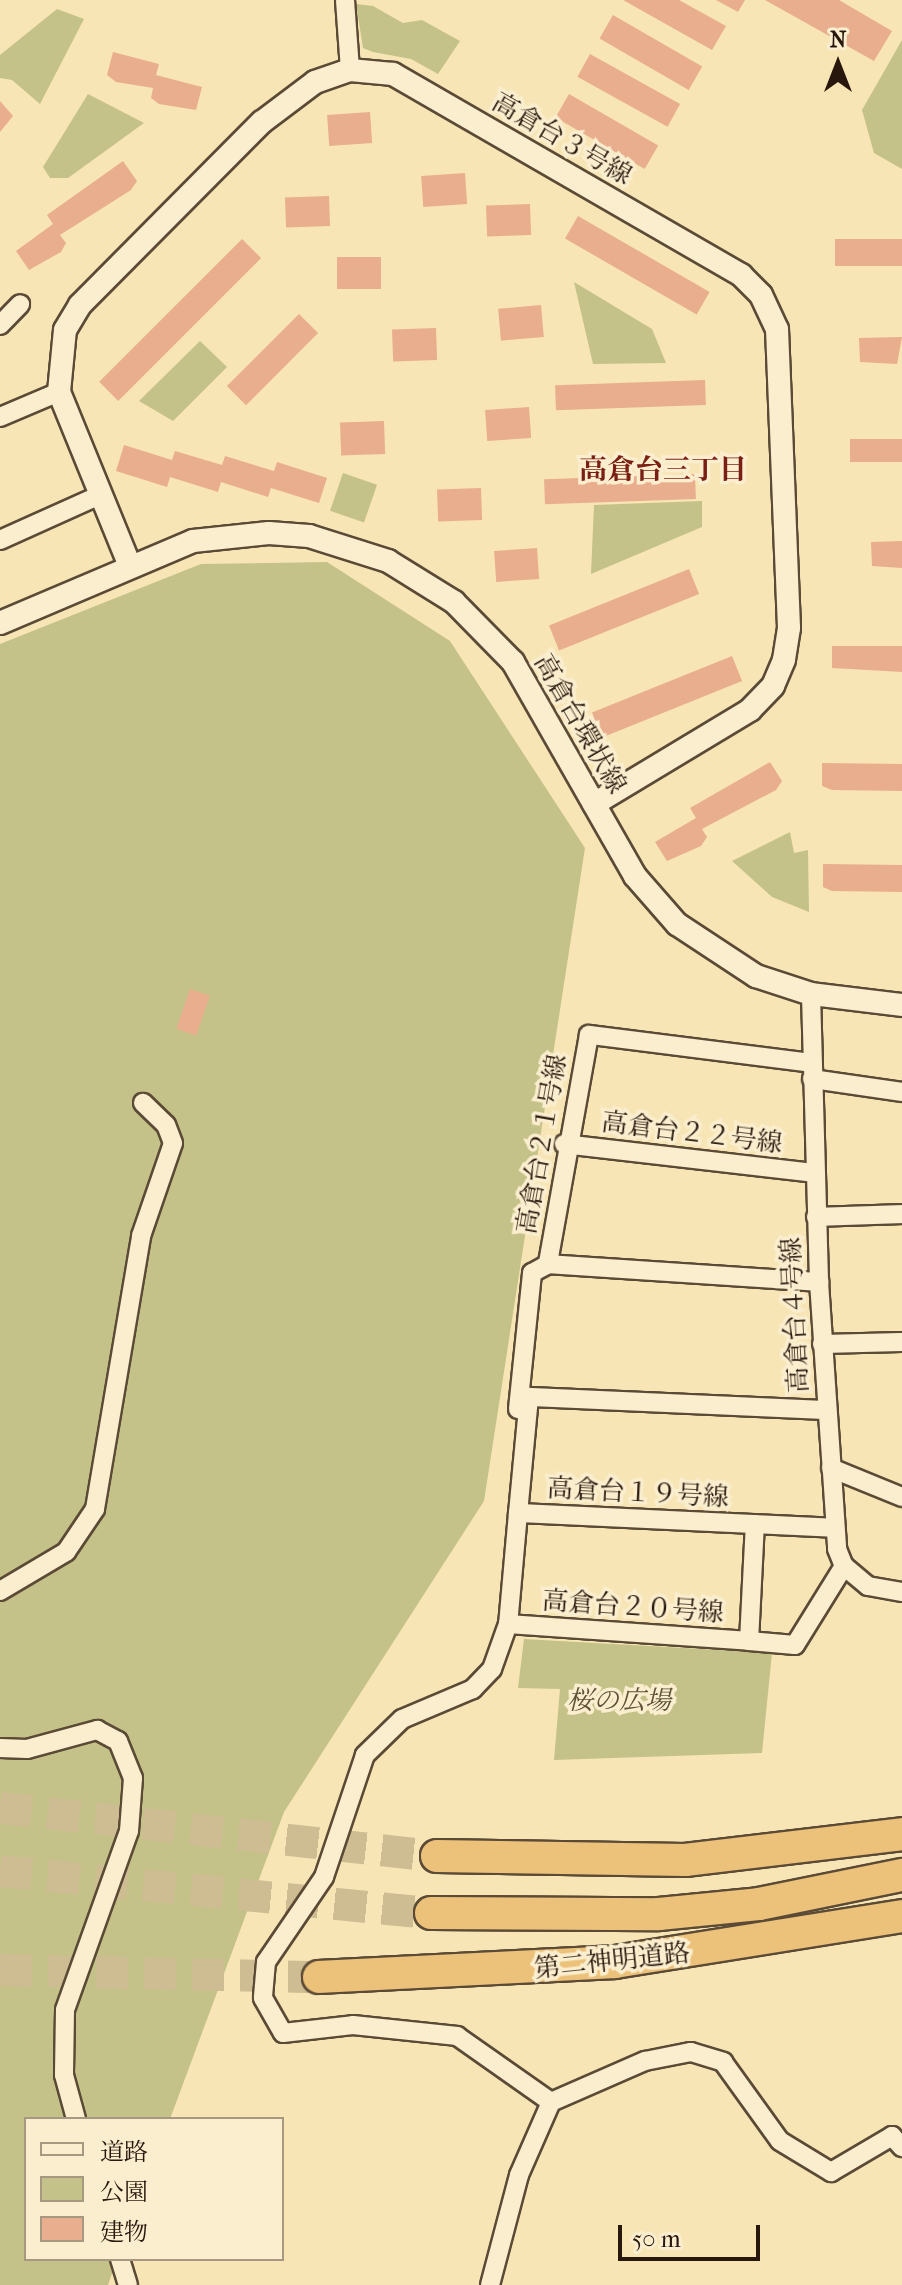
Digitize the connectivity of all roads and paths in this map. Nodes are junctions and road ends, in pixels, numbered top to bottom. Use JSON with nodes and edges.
{"nodes":[{"id":1,"x":345,"y":0,"type":"edge"},
{"id":2,"x":350,"y":70,"type":"junction"},
{"id":3,"x":20,"y":304,"type":"dead end"},
{"id":4,"x":0,"y":325,"type":"edge"},
{"id":5,"x":59,"y":392,"type":"junction"},
{"id":6,"x":0,"y":417,"type":"edge"},
{"id":7,"x":100,"y":495,"type":"junction"},
{"id":8,"x":0,"y":540,"type":"edge"},
{"id":9,"x":130,"y":566,"type":"junction"},
{"id":10,"x":0,"y":623,"type":"edge"},
{"id":11,"x":594,"y":804,"type":"junction"},
{"id":12,"x":811,"y":994,"type":"junction"},
{"id":13,"x":902,"y":1005,"type":"edge"},
{"id":14,"x":812,"y":1071,"type":"junction"},
{"id":15,"x":902,"y":1092,"type":"edge"},
{"id":16,"x":143,"y":1103,"type":"dead end"},
{"id":17,"x":564,"y":1144,"type":"junction"},
{"id":18,"x":815,"y":1173,"type":"junction"},
{"id":19,"x":902,"y":1214,"type":"edge"},
{"id":20,"x":816,"y":1217,"type":"junction"},
{"id":21,"x":548,"y":1264,"type":"junction"},
{"id":22,"x":819,"y":1282,"type":"junction"},
{"id":23,"x":902,"y":1342,"type":"edge"},
{"id":24,"x":822,"y":1344,"type":"junction"},
{"id":25,"x":827,"y":1410,"type":"junction"},
{"id":26,"x":525,"y":1433,"type":"junction"},
{"id":27,"x":831,"y":1468,"type":"junction"},
{"id":28,"x":902,"y":1497,"type":"edge"},
{"id":29,"x":518,"y":1513,"type":"junction"},
{"id":30,"x":755,"y":1524,"type":"junction"},
{"id":31,"x":835,"y":1528,"type":"junction"},
{"id":32,"x":844,"y":1566,"type":"junction"},
{"id":33,"x":0,"y":1591,"type":"edge"},
{"id":34,"x":902,"y":1592,"type":"edge"},
{"id":35,"x":508,"y":1624,"type":"junction"},
{"id":36,"x":749,"y":1641,"type":"junction"},
{"id":37,"x":0,"y":1748,"type":"edge"},
{"id":38,"x":902,"y":1825,"type":"edge"},
{"id":39,"x":902,"y":1834,"type":"edge"},
{"id":40,"x":797,"y":1850,"type":"junction"},
{"id":41,"x":437,"y":1856,"type":"tunnel mouth"},
{"id":42,"x":902,"y":1875,"type":"edge"},
{"id":43,"x":431,"y":1913,"type":"tunnel mouth"},
{"id":44,"x":902,"y":1916,"type":"edge"},
{"id":45,"x":319,"y":1977,"type":"tunnel mouth"},
{"id":46,"x":551,"y":2102,"type":"junction"},
{"id":47,"x":75,"y":2117,"type":"edge"},
{"id":48,"x":902,"y":2147,"type":"edge"},
{"id":49,"x":121,"y":2261,"type":"edge"},
{"id":50,"x":128,"y":2285,"type":"edge"},
{"id":51,"x":490,"y":2285,"type":"edge"}],
"edges":[{"from":1,"to":2,"type":"street"},
{"from":2,"to":5,"type":"street","name":"高倉台３号線"},
{"from":2,"to":11,"type":"street","name":"高倉台３号線"},
{"from":3,"to":4,"type":"street"},
{"from":5,"to":6,"type":"street"},
{"from":5,"to":7,"type":"street","name":"高倉台３号線"},
{"from":7,"to":8,"type":"street"},
{"from":7,"to":9,"type":"street","name":"高倉台３号線"},
{"from":9,"to":10,"type":"street","name":"高倉台環状線"},
{"from":9,"to":11,"type":"street","name":"高倉台環状線"},
{"from":11,"to":12,"type":"street","name":"高倉台環状線"},
{"from":12,"to":13,"type":"street","name":"高倉台環状線"},
{"from":12,"to":14,"type":"street","name":"高倉台４号線"},
{"from":14,"to":15,"type":"street"},
{"from":14,"to":17,"type":"street","name":"高倉台２１号線"},
{"from":14,"to":18,"type":"street","name":"高倉台４号線"},
{"from":16,"to":33,"type":"street"},
{"from":17,"to":18,"type":"street","name":"高倉台２２号線"},
{"from":17,"to":21,"type":"street","name":"高倉台２１号線"},
{"from":18,"to":20,"type":"street","name":"高倉台４号線"},
{"from":19,"to":20,"type":"street"},
{"from":20,"to":22,"type":"street","name":"高倉台４号線"},
{"from":21,"to":22,"type":"street","name":"高倉台２１号線"},
{"from":21,"to":26,"type":"street"},
{"from":22,"to":24,"type":"street","name":"高倉台４号線"},
{"from":23,"to":24,"type":"street"},
{"from":24,"to":25,"type":"street","name":"高倉台４号線"},
{"from":25,"to":26,"type":"street","name":"高倉台１９号線"},
{"from":25,"to":27,"type":"street","name":"高倉台４号線"},
{"from":26,"to":29,"type":"street","name":"高倉台１９号線"},
{"from":27,"to":28,"type":"street"},
{"from":27,"to":31,"type":"street","name":"高倉台４号線"},
{"from":29,"to":30,"type":"street","name":"高倉台１９号線"},
{"from":29,"to":35,"type":"street","name":"高倉台２０号線"},
{"from":30,"to":31,"type":"street","name":"高倉台１９号線"},
{"from":30,"to":36,"type":"street","name":"高倉台２０号線"},
{"from":31,"to":32,"type":"street","name":"高倉台４号線"},
{"from":32,"to":34,"type":"street"},
{"from":32,"to":36,"type":"street"},
{"from":35,"to":36,"type":"street","name":"高倉台２０号線"},
{"from":35,"to":46,"type":"street"},
{"from":37,"to":47,"type":"street"},
{"from":38,"to":40,"type":"highway"},
{"from":39,"to":40,"type":"highway"},
{"from":40,"to":41,"type":"highway"},
{"from":42,"to":43,"type":"highway","name":"第二神明道路"},
{"from":44,"to":45,"type":"highway","name":"第二神明道路"},
{"from":46,"to":48,"type":"street"},
{"from":46,"to":51,"type":"street"},
{"from":49,"to":50,"type":"street"}]}
